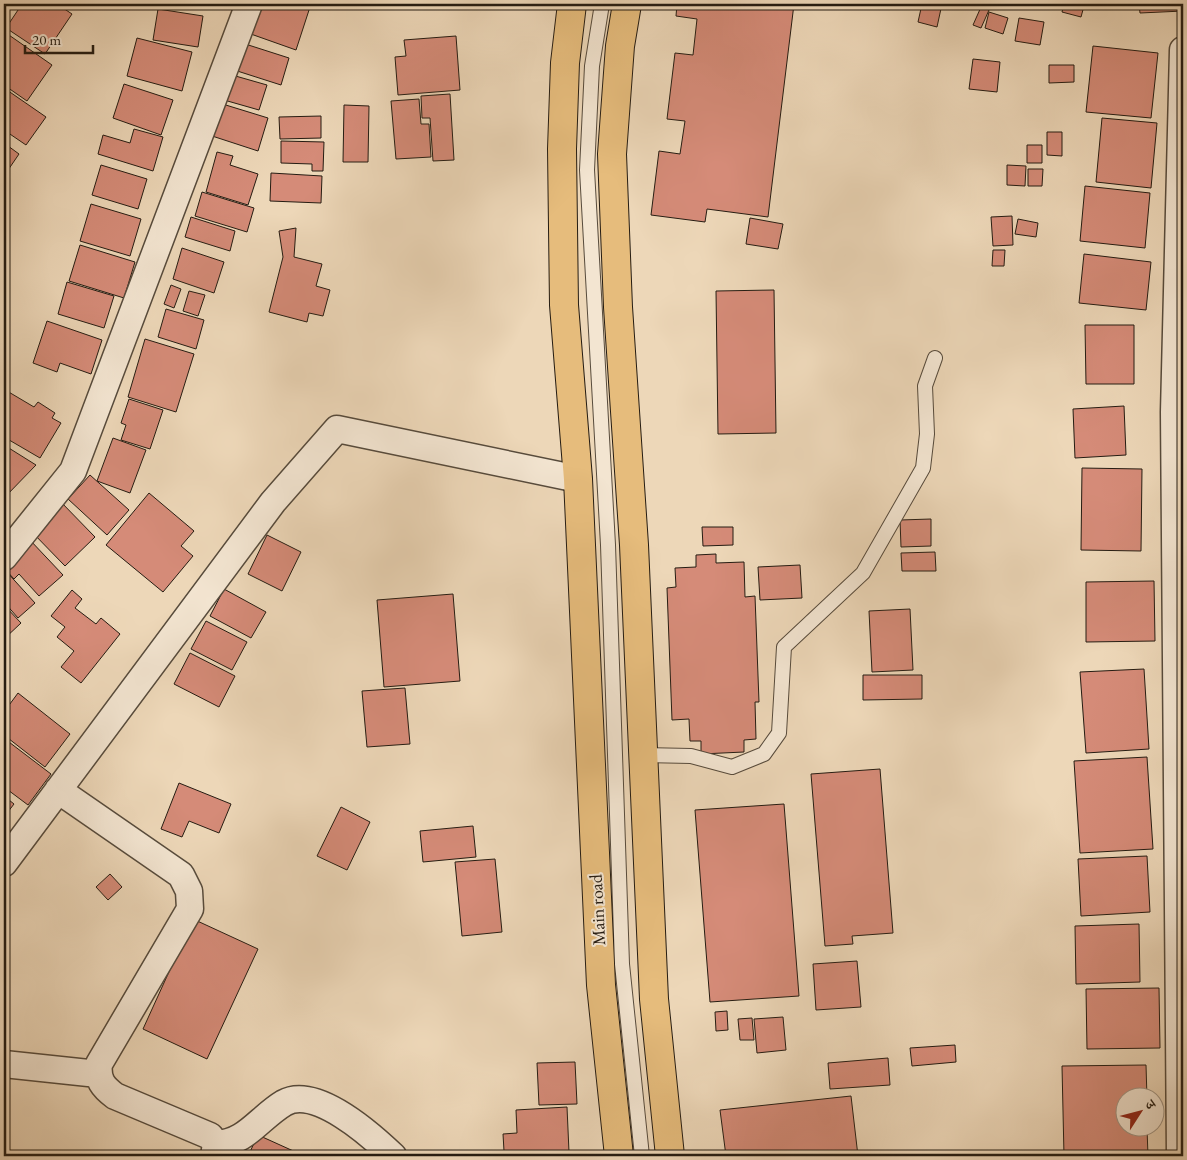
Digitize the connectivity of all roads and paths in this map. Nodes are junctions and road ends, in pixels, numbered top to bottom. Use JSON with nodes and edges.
{"nodes":[{"id":1,"x":249,"y":4,"type":"edge"},
{"id":2,"x":572,"y":4,"type":"edge"},
{"id":3,"x":602,"y":4,"type":"edge"},
{"id":4,"x":627,"y":4,"type":"edge"},
{"id":5,"x":1183,"y":50,"type":"edge"},
{"id":6,"x":935,"y":358,"type":"dead end"},
{"id":7,"x":1179,"y":413,"type":"edge"},
{"id":8,"x":578,"y":479,"type":"junction"},
{"id":9,"x":4,"y":557,"type":"edge"},
{"id":10,"x":644,"y":755,"type":"junction"},
{"id":11,"x":58,"y":790,"type":"junction"},
{"id":12,"x":4,"y":863,"type":"edge"},
{"id":13,"x":4,"y":1064,"type":"edge"},
{"id":14,"x":98,"y":1074,"type":"junction"},
{"id":15,"x":215,"y":1150,"type":"edge"},
{"id":16,"x":393,"y":1156,"type":"edge"},
{"id":17,"x":619,"y":1156,"type":"edge"},
{"id":18,"x":642,"y":1156,"type":"edge"},
{"id":19,"x":670,"y":1156,"type":"edge"},
{"id":20,"x":1180,"y":1156,"type":"edge"}],
"edges":[{"from":1,"to":9,"type":"street"},
{"from":2,"to":8,"type":"main road","name":"Main road"},
{"from":3,"to":18,"type":"lane"},
{"from":4,"to":10,"type":"main road"},
{"from":5,"to":7,"type":"street"},
{"from":6,"to":10,"type":"lane"},
{"from":7,"to":20,"type":"street"},
{"from":8,"to":11,"type":"street"},
{"from":8,"to":17,"type":"main road","name":"Main road"},
{"from":10,"to":19,"type":"main road"},
{"from":11,"to":12,"type":"street"},
{"from":11,"to":14,"type":"street"},
{"from":13,"to":14,"type":"street"},
{"from":14,"to":15,"type":"street"},
{"from":15,"to":16,"type":"street"}]}
